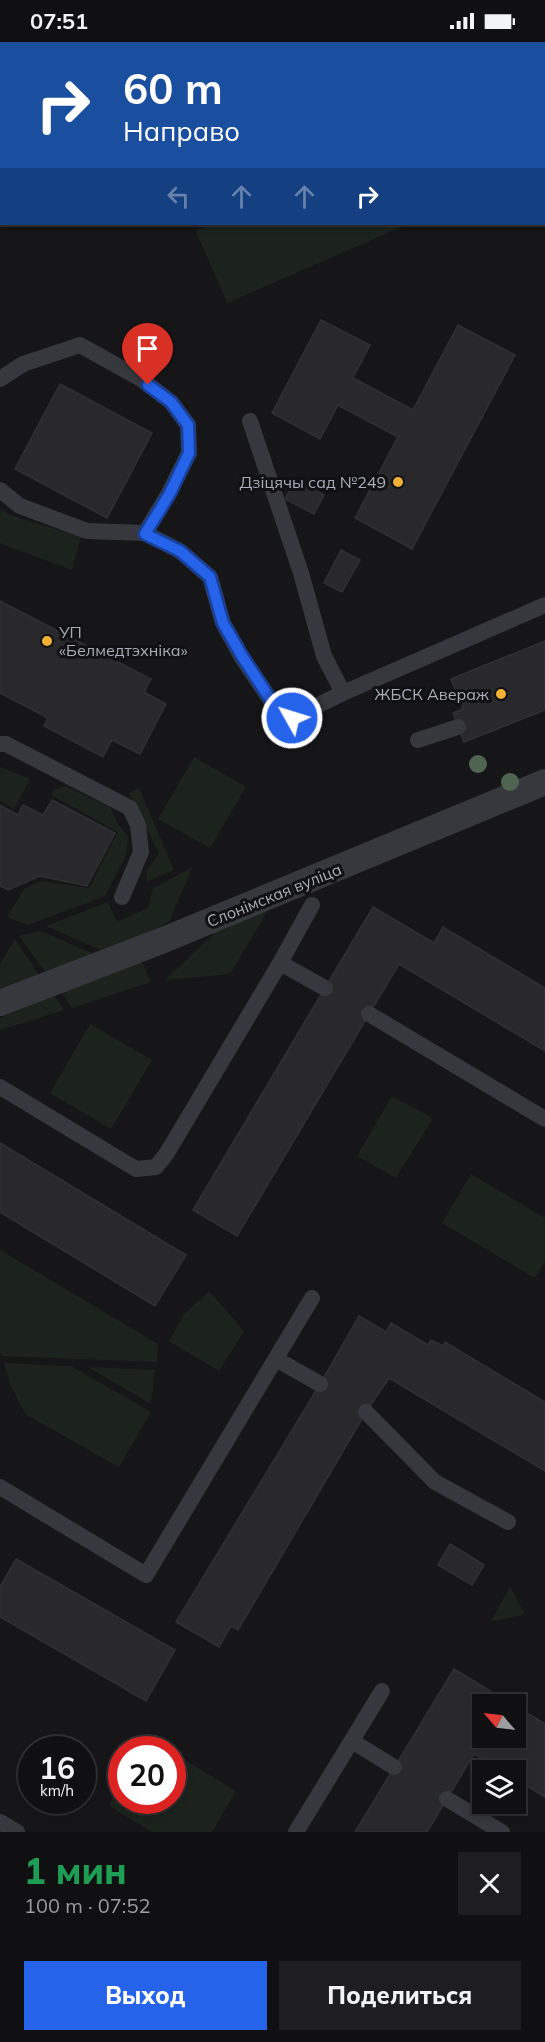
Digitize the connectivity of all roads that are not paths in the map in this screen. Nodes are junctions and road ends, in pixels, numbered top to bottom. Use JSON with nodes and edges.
{"nodes":[{"id":1,"x":0,"y":379,"type":"edge"},
{"id":2,"x":250,"y":421,"type":"dead end"},
{"id":3,"x":0,"y":490,"type":"edge"},
{"id":4,"x":145,"y":534,"type":"junction"},
{"id":5,"x":545,"y":605,"type":"edge"},
{"id":6,"x":343,"y":693,"type":"junction"},
{"id":7,"x":458,"y":727,"type":"dead end"},
{"id":8,"x":418,"y":740,"type":"dead end"},
{"id":9,"x":0,"y":744,"type":"edge"},
{"id":10,"x":545,"y":782,"type":"edge"},
{"id":11,"x":122,"y":897,"type":"dead end"},
{"id":12,"x":312,"y":905,"type":"dead end"},
{"id":13,"x":280,"y":963,"type":"junction"},
{"id":14,"x":325,"y":988,"type":"dead end"},
{"id":15,"x":0,"y":1003,"type":"edge"},
{"id":16,"x":369,"y":1014,"type":"dead end"},
{"id":17,"x":0,"y":1087,"type":"edge"},
{"id":18,"x":545,"y":1119,"type":"edge"},
{"id":19,"x":312,"y":1298,"type":"dead end"},
{"id":20,"x":276,"y":1359,"type":"junction"},
{"id":21,"x":320,"y":1384,"type":"dead end"},
{"id":22,"x":366,"y":1412,"type":"dead end"},
{"id":23,"x":0,"y":1487,"type":"edge"},
{"id":24,"x":508,"y":1522,"type":"dead end"},
{"id":25,"x":382,"y":1691,"type":"dead end"},
{"id":26,"x":352,"y":1741,"type":"junction"},
{"id":27,"x":394,"y":1767,"type":"dead end"},
{"id":28,"x":447,"y":1799,"type":"dead end"},
{"id":29,"x":0,"y":1822,"type":"edge"},
{"id":30,"x":16,"y":1832,"type":"edge"},
{"id":31,"x":296,"y":1832,"type":"edge"},
{"id":32,"x":502,"y":1832,"type":"edge"}],
"edges":[{"from":1,"to":4,"type":"lane"},
{"from":2,"to":6,"type":"lane"},
{"from":3,"to":4,"type":"lane"},
{"from":4,"to":6,"type":"lane"},
{"from":5,"to":6,"type":"lane"},
{"from":7,"to":8,"type":"lane"},
{"from":9,"to":11,"type":"lane"},
{"from":10,"to":15,"type":"street","name":"Слонімская вуліца"},
{"from":12,"to":13,"type":"lane"},
{"from":13,"to":14,"type":"lane"},
{"from":13,"to":17,"type":"lane"},
{"from":16,"to":18,"type":"lane"},
{"from":19,"to":20,"type":"lane"},
{"from":20,"to":21,"type":"lane"},
{"from":20,"to":23,"type":"lane"},
{"from":22,"to":24,"type":"lane"},
{"from":25,"to":26,"type":"lane"},
{"from":26,"to":27,"type":"lane"},
{"from":26,"to":31,"type":"lane"},
{"from":28,"to":32,"type":"lane"},
{"from":29,"to":30,"type":"lane"}]}
